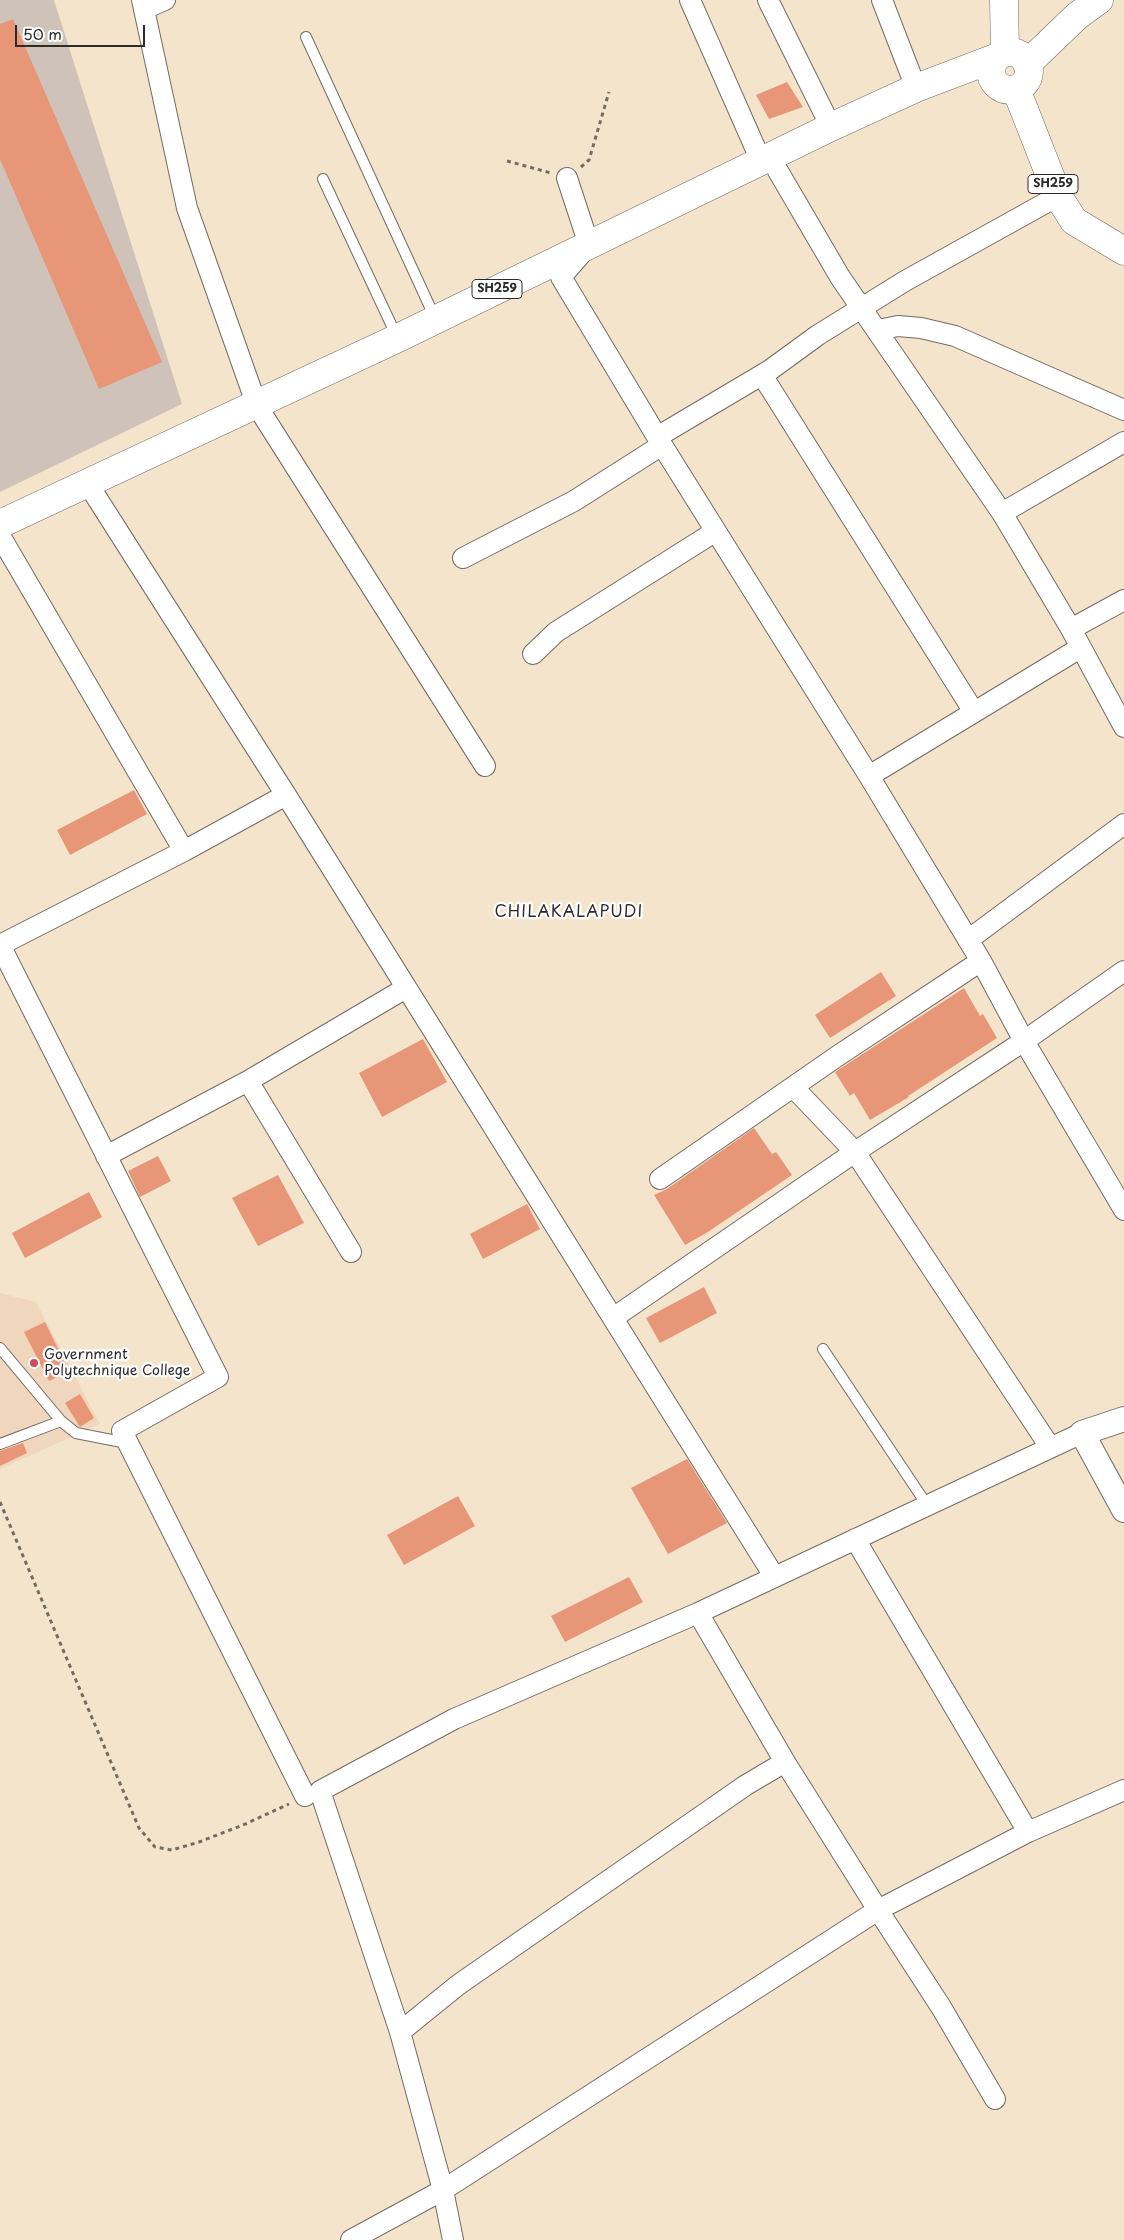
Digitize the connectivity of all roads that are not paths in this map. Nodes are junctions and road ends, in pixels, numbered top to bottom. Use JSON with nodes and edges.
{"nodes":[{"id":1,"x":165,"y":0,"type":"edge"},
{"id":2,"x":690,"y":0,"type":"edge"},
{"id":3,"x":768,"y":0,"type":"edge"},
{"id":4,"x":882,"y":0,"type":"edge"},
{"id":5,"x":1004,"y":0,"type":"edge"},
{"id":6,"x":1070,"y":0,"type":"edge"},
{"id":7,"x":1099,"y":0,"type":"edge"},
{"id":8,"x":143,"y":4,"type":"edge"},
{"id":9,"x":306,"y":37,"type":"dead end"},
{"id":10,"x":1010,"y":68,"type":"junction"},
{"id":11,"x":916,"y":88,"type":"junction"},
{"id":12,"x":831,"y":127,"type":"junction"},
{"id":13,"x":769,"y":166,"type":"junction"},
{"id":14,"x":567,"y":178,"type":"road end"},
{"id":15,"x":323,"y":179,"type":"dead end"},
{"id":16,"x":1058,"y":196,"type":"junction"},
{"id":17,"x":1124,"y":233,"type":"edge"},
{"id":18,"x":589,"y":245,"type":"junction"},
{"id":19,"x":1124,"y":251,"type":"edge"},
{"id":20,"x":562,"y":277,"type":"junction"},
{"id":21,"x":862,"y":307,"type":"junction"},
{"id":22,"x":435,"y":319,"type":"junction"},
{"id":23,"x":878,"y":330,"type":"junction"},
{"id":24,"x":398,"y":338,"type":"junction"},
{"id":25,"x":762,"y":375,"type":"junction"},
{"id":26,"x":260,"y":410,"type":"junction"},
{"id":27,"x":1124,"y":410,"type":"edge"},
{"id":28,"x":659,"y":441,"type":"junction"},
{"id":29,"x":1124,"y":442,"type":"edge"},
{"id":30,"x":95,"y":495,"type":"junction"},
{"id":31,"x":1002,"y":513,"type":"junction"},
{"id":32,"x":716,"y":531,"type":"junction"},
{"id":33,"x":1,"y":534,"type":"edge"},
{"id":34,"x":464,"y":558,"type":"dead end"},
{"id":35,"x":1124,"y":600,"type":"edge"},
{"id":36,"x":1071,"y":629,"type":"junction"},
{"id":37,"x":1080,"y":648,"type":"junction"},
{"id":38,"x":533,"y":654,"type":"dead end"},
{"id":39,"x":974,"y":712,"type":"junction"},
{"id":40,"x":1124,"y":727,"type":"edge"},
{"id":41,"x":485,"y":766,"type":"dead end"},
{"id":42,"x":869,"y":776,"type":"junction"},
{"id":43,"x":286,"y":795,"type":"junction"},
{"id":44,"x":1124,"y":824,"type":"edge"},
{"id":45,"x":184,"y":851,"type":"junction"},
{"id":46,"x":968,"y":940,"type":"junction"},
{"id":47,"x":0,"y":945,"type":"edge"},
{"id":48,"x":981,"y":961,"type":"junction"},
{"id":49,"x":1124,"y":971,"type":"edge"},
{"id":50,"x":406,"y":988,"type":"junction"},
{"id":51,"x":1024,"y":1041,"type":"junction"},
{"id":52,"x":248,"y":1081,"type":"junction"},
{"id":53,"x":793,"y":1087,"type":"junction"},
{"id":54,"x":856,"y":1152,"type":"junction"},
{"id":55,"x":106,"y":1156,"type":"junction"},
{"id":56,"x":660,"y":1179,"type":"dead end"},
{"id":57,"x":1124,"y":1210,"type":"edge"},
{"id":58,"x":351,"y":1252,"type":"dead end"},
{"id":59,"x":613,"y":1318,"type":"junction"},
{"id":60,"x":0,"y":1348,"type":"edge"},
{"id":61,"x":823,"y":1349,"type":"dead end"},
{"id":62,"x":1124,"y":1419,"type":"edge"},
{"id":63,"x":60,"y":1421,"type":"junction"},
{"id":64,"x":1082,"y":1433,"type":"junction"},
{"id":65,"x":127,"y":1443,"type":"junction"},
{"id":66,"x":0,"y":1444,"type":"edge"},
{"id":67,"x":1050,"y":1447,"type":"junction"},
{"id":68,"x":927,"y":1505,"type":"junction"},
{"id":69,"x":1124,"y":1510,"type":"edge"},
{"id":70,"x":856,"y":1539,"type":"junction"},
{"id":71,"x":774,"y":1576,"type":"junction"},
{"id":72,"x":698,"y":1612,"type":"junction"},
{"id":73,"x":785,"y":1762,"type":"junction"},
{"id":74,"x":1124,"y":1790,"type":"edge"},
{"id":75,"x":305,"y":1796,"type":"road end"},
{"id":76,"x":1028,"y":1832,"type":"junction"},
{"id":77,"x":878,"y":1910,"type":"junction"},
{"id":78,"x":400,"y":2032,"type":"junction"},
{"id":79,"x":995,"y":2099,"type":"dead end"},
{"id":80,"x":442,"y":2190,"type":"junction"},
{"id":81,"x":351,"y":2240,"type":"edge"},
{"id":82,"x":454,"y":2240,"type":"edge"}],
"edges":[{"from":1,"to":8,"type":"street"},
{"from":2,"to":13,"type":"street"},
{"from":3,"to":12,"type":"street"},
{"from":4,"to":11,"type":"street"},
{"from":5,"to":10,"type":"main road"},
{"from":6,"to":10,"type":"main road"},
{"from":7,"to":10,"type":"main road"},
{"from":8,"to":26,"type":"street"},
{"from":9,"to":22,"type":"lane"},
{"from":10,"to":11,"type":"main road","number":"SH259"},
{"from":10,"to":13,"type":"main road","number":"SH259"},
{"from":10,"to":16,"type":"main road","number":"SH259"},
{"from":10,"to":17,"type":"main road","number":"SH259"},
{"from":11,"to":12,"type":"main road","number":"SH259"},
{"from":12,"to":13,"type":"main road","number":"SH259"},
{"from":13,"to":18,"type":"main road","number":"SH259"},
{"from":13,"to":20,"type":"main road","number":"SH259"},
{"from":13,"to":21,"type":"street"},
{"from":14,"to":18,"type":"street"},
{"from":15,"to":24,"type":"lane"},
{"from":16,"to":19,"type":"main road","number":"SH259"},
{"from":16,"to":21,"type":"street"},
{"from":18,"to":20,"type":"street"},
{"from":18,"to":22,"type":"main road","number":"SH259"},
{"from":20,"to":26,"type":"main road","number":"SH259"},
{"from":20,"to":28,"type":"street"},
{"from":21,"to":23,"type":"street"},
{"from":21,"to":25,"type":"street"},
{"from":22,"to":24,"type":"main road","number":"SH259"},
{"from":23,"to":27,"type":"street"},
{"from":23,"to":31,"type":"street"},
{"from":24,"to":26,"type":"main road","number":"SH259"},
{"from":25,"to":28,"type":"street"},
{"from":25,"to":39,"type":"street"},
{"from":26,"to":30,"type":"main road","number":"SH259"},
{"from":26,"to":33,"type":"main road","number":"SH259"},
{"from":26,"to":41,"type":"street"},
{"from":28,"to":32,"type":"street"},
{"from":28,"to":34,"type":"street"},
{"from":29,"to":31,"type":"street"},
{"from":30,"to":33,"type":"main road","number":"SH259"},
{"from":30,"to":43,"type":"street"},
{"from":31,"to":36,"type":"street"},
{"from":32,"to":38,"type":"street"},
{"from":32,"to":42,"type":"street"},
{"from":33,"to":45,"type":"street"},
{"from":35,"to":36,"type":"street"},
{"from":36,"to":37,"type":"street"},
{"from":37,"to":39,"type":"street"},
{"from":37,"to":40,"type":"street"},
{"from":39,"to":42,"type":"street"},
{"from":42,"to":46,"type":"street"},
{"from":43,"to":45,"type":"street"},
{"from":43,"to":50,"type":"street"},
{"from":44,"to":46,"type":"street"},
{"from":45,"to":47,"type":"street"},
{"from":46,"to":48,"type":"street"},
{"from":47,"to":55,"type":"street"},
{"from":48,"to":51,"type":"street"},
{"from":48,"to":53,"type":"street"},
{"from":49,"to":51,"type":"street"},
{"from":50,"to":52,"type":"street"},
{"from":50,"to":59,"type":"street"},
{"from":51,"to":54,"type":"street"},
{"from":51,"to":57,"type":"street"},
{"from":52,"to":55,"type":"street"},
{"from":52,"to":58,"type":"street"},
{"from":53,"to":54,"type":"street"},
{"from":53,"to":56,"type":"street"},
{"from":54,"to":59,"type":"street"},
{"from":54,"to":67,"type":"street"},
{"from":55,"to":65,"type":"street"},
{"from":59,"to":71,"type":"street"},
{"from":60,"to":63,"type":"lane"},
{"from":61,"to":68,"type":"lane"},
{"from":62,"to":64,"type":"street"},
{"from":63,"to":65,"type":"lane"},
{"from":63,"to":66,"type":"lane"},
{"from":64,"to":67,"type":"street"},
{"from":64,"to":69,"type":"street"},
{"from":65,"to":75,"type":"street"},
{"from":67,"to":68,"type":"street"},
{"from":68,"to":70,"type":"street"},
{"from":70,"to":71,"type":"street"},
{"from":70,"to":76,"type":"street"},
{"from":71,"to":72,"type":"street"},
{"from":72,"to":73,"type":"street"},
{"from":72,"to":78,"type":"street"},
{"from":73,"to":77,"type":"street"},
{"from":73,"to":78,"type":"street"},
{"from":74,"to":76,"type":"street"},
{"from":76,"to":77,"type":"street"},
{"from":77,"to":79,"type":"street"},
{"from":77,"to":80,"type":"street"},
{"from":78,"to":80,"type":"street"},
{"from":80,"to":81,"type":"street"},
{"from":80,"to":82,"type":"street"}]}
